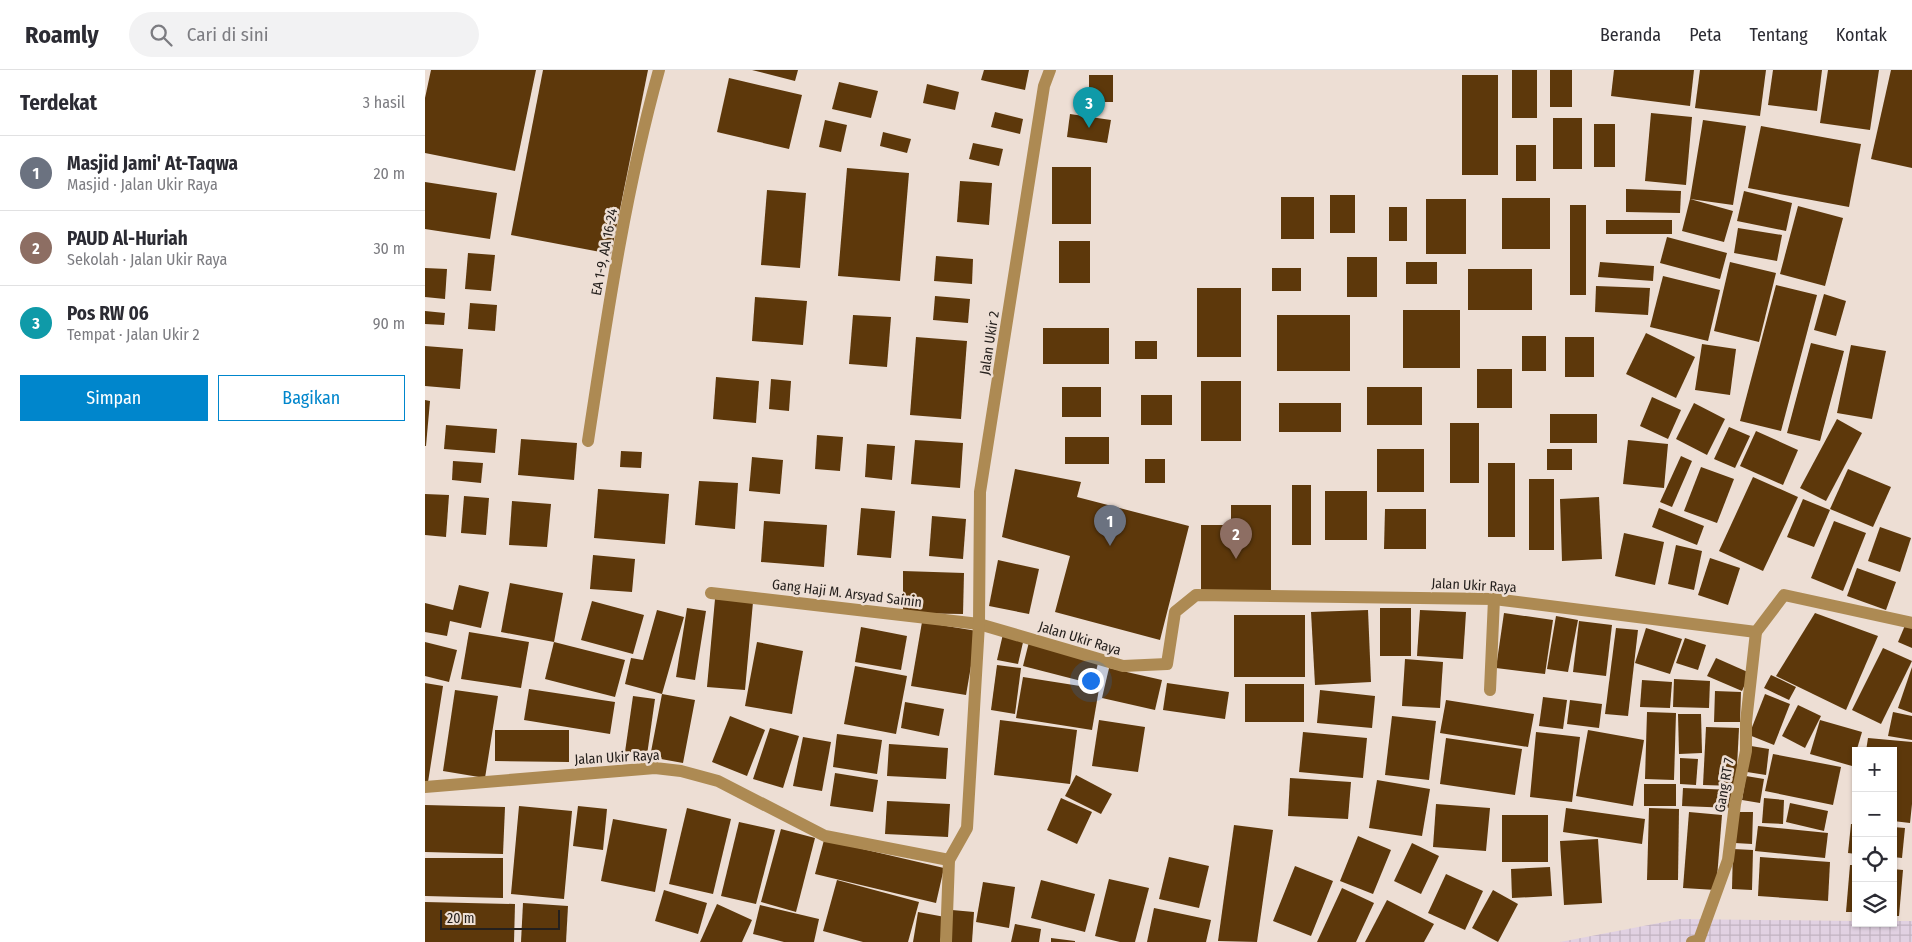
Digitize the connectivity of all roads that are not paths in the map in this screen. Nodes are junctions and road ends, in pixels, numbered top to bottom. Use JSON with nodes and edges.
{"nodes":[{"id":1,"x":659,"y":70,"type":"edge"},
{"id":2,"x":1050,"y":70,"type":"edge"},
{"id":3,"x":588,"y":441,"type":"dead end"},
{"id":4,"x":711,"y":592,"type":"dead end"},
{"id":5,"x":1494,"y":599,"type":"junction"},
{"id":6,"x":1912,"y":623,"type":"edge"},
{"id":7,"x":979,"y":624,"type":"junction"},
{"id":8,"x":1756,"y":632,"type":"junction"},
{"id":9,"x":1490,"y":690,"type":"dead end"},
{"id":10,"x":425,"y":787,"type":"edge"},
{"id":11,"x":949,"y":860,"type":"junction"},
{"id":12,"x":1695,"y":941,"type":"edge"},
{"id":13,"x":946,"y":942,"type":"edge"}],
"edges":[{"from":1,"to":3,"type":"street","name":"EA 1-9, AA 16-24"},
{"from":2,"to":7,"type":"street","name":"Jalan Ukir 2"},
{"from":4,"to":7,"type":"street","name":"Gang Haji M. Arsyad Sainin"},
{"from":5,"to":7,"type":"street","name":"Jalan Ukir Raya"},
{"from":5,"to":8,"type":"street","name":"Jalan Ukir Raya"},
{"from":5,"to":9,"type":"street"},
{"from":6,"to":8,"type":"street"},
{"from":7,"to":11,"type":"street"},
{"from":8,"to":12,"type":"street","name":"Gang RT 7"},
{"from":10,"to":11,"type":"street","name":"Jalan Ukir Raya"},
{"from":11,"to":13,"type":"street"}]}
